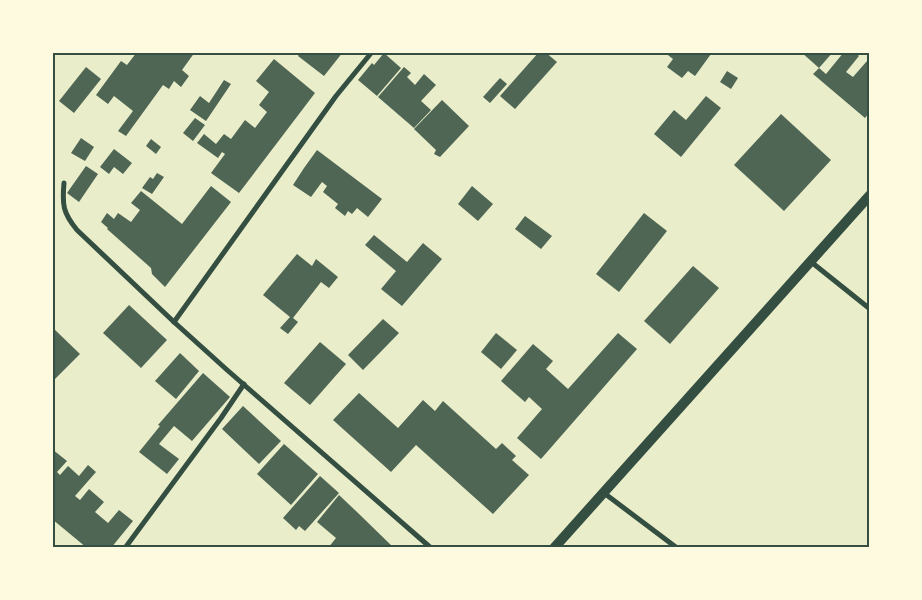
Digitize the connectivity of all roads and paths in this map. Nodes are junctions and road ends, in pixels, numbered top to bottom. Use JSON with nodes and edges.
{"nodes":[{"id":1,"x":372,"y":52,"type":"edge"},
{"id":2,"x":64,"y":183,"type":"dead end"},
{"id":3,"x":870,"y":196,"type":"edge"},
{"id":4,"x":810,"y":262,"type":"junction"},
{"id":5,"x":870,"y":309,"type":"edge"},
{"id":6,"x":174,"y":322,"type":"junction"},
{"id":7,"x":244,"y":384,"type":"junction"},
{"id":8,"x":603,"y":492,"type":"junction"},
{"id":9,"x":125,"y":548,"type":"edge"},
{"id":10,"x":431,"y":548,"type":"edge"},
{"id":11,"x":554,"y":548,"type":"edge"},
{"id":12,"x":677,"y":548,"type":"edge"}],
"edges":[{"from":1,"to":6,"type":"street"},
{"from":2,"to":6,"type":"street"},
{"from":3,"to":4,"type":"main road"},
{"from":4,"to":5,"type":"street"},
{"from":4,"to":8,"type":"main road"},
{"from":6,"to":7,"type":"street"},
{"from":7,"to":9,"type":"street"},
{"from":7,"to":10,"type":"street"},
{"from":8,"to":11,"type":"main road"},
{"from":8,"to":12,"type":"street"}]}
